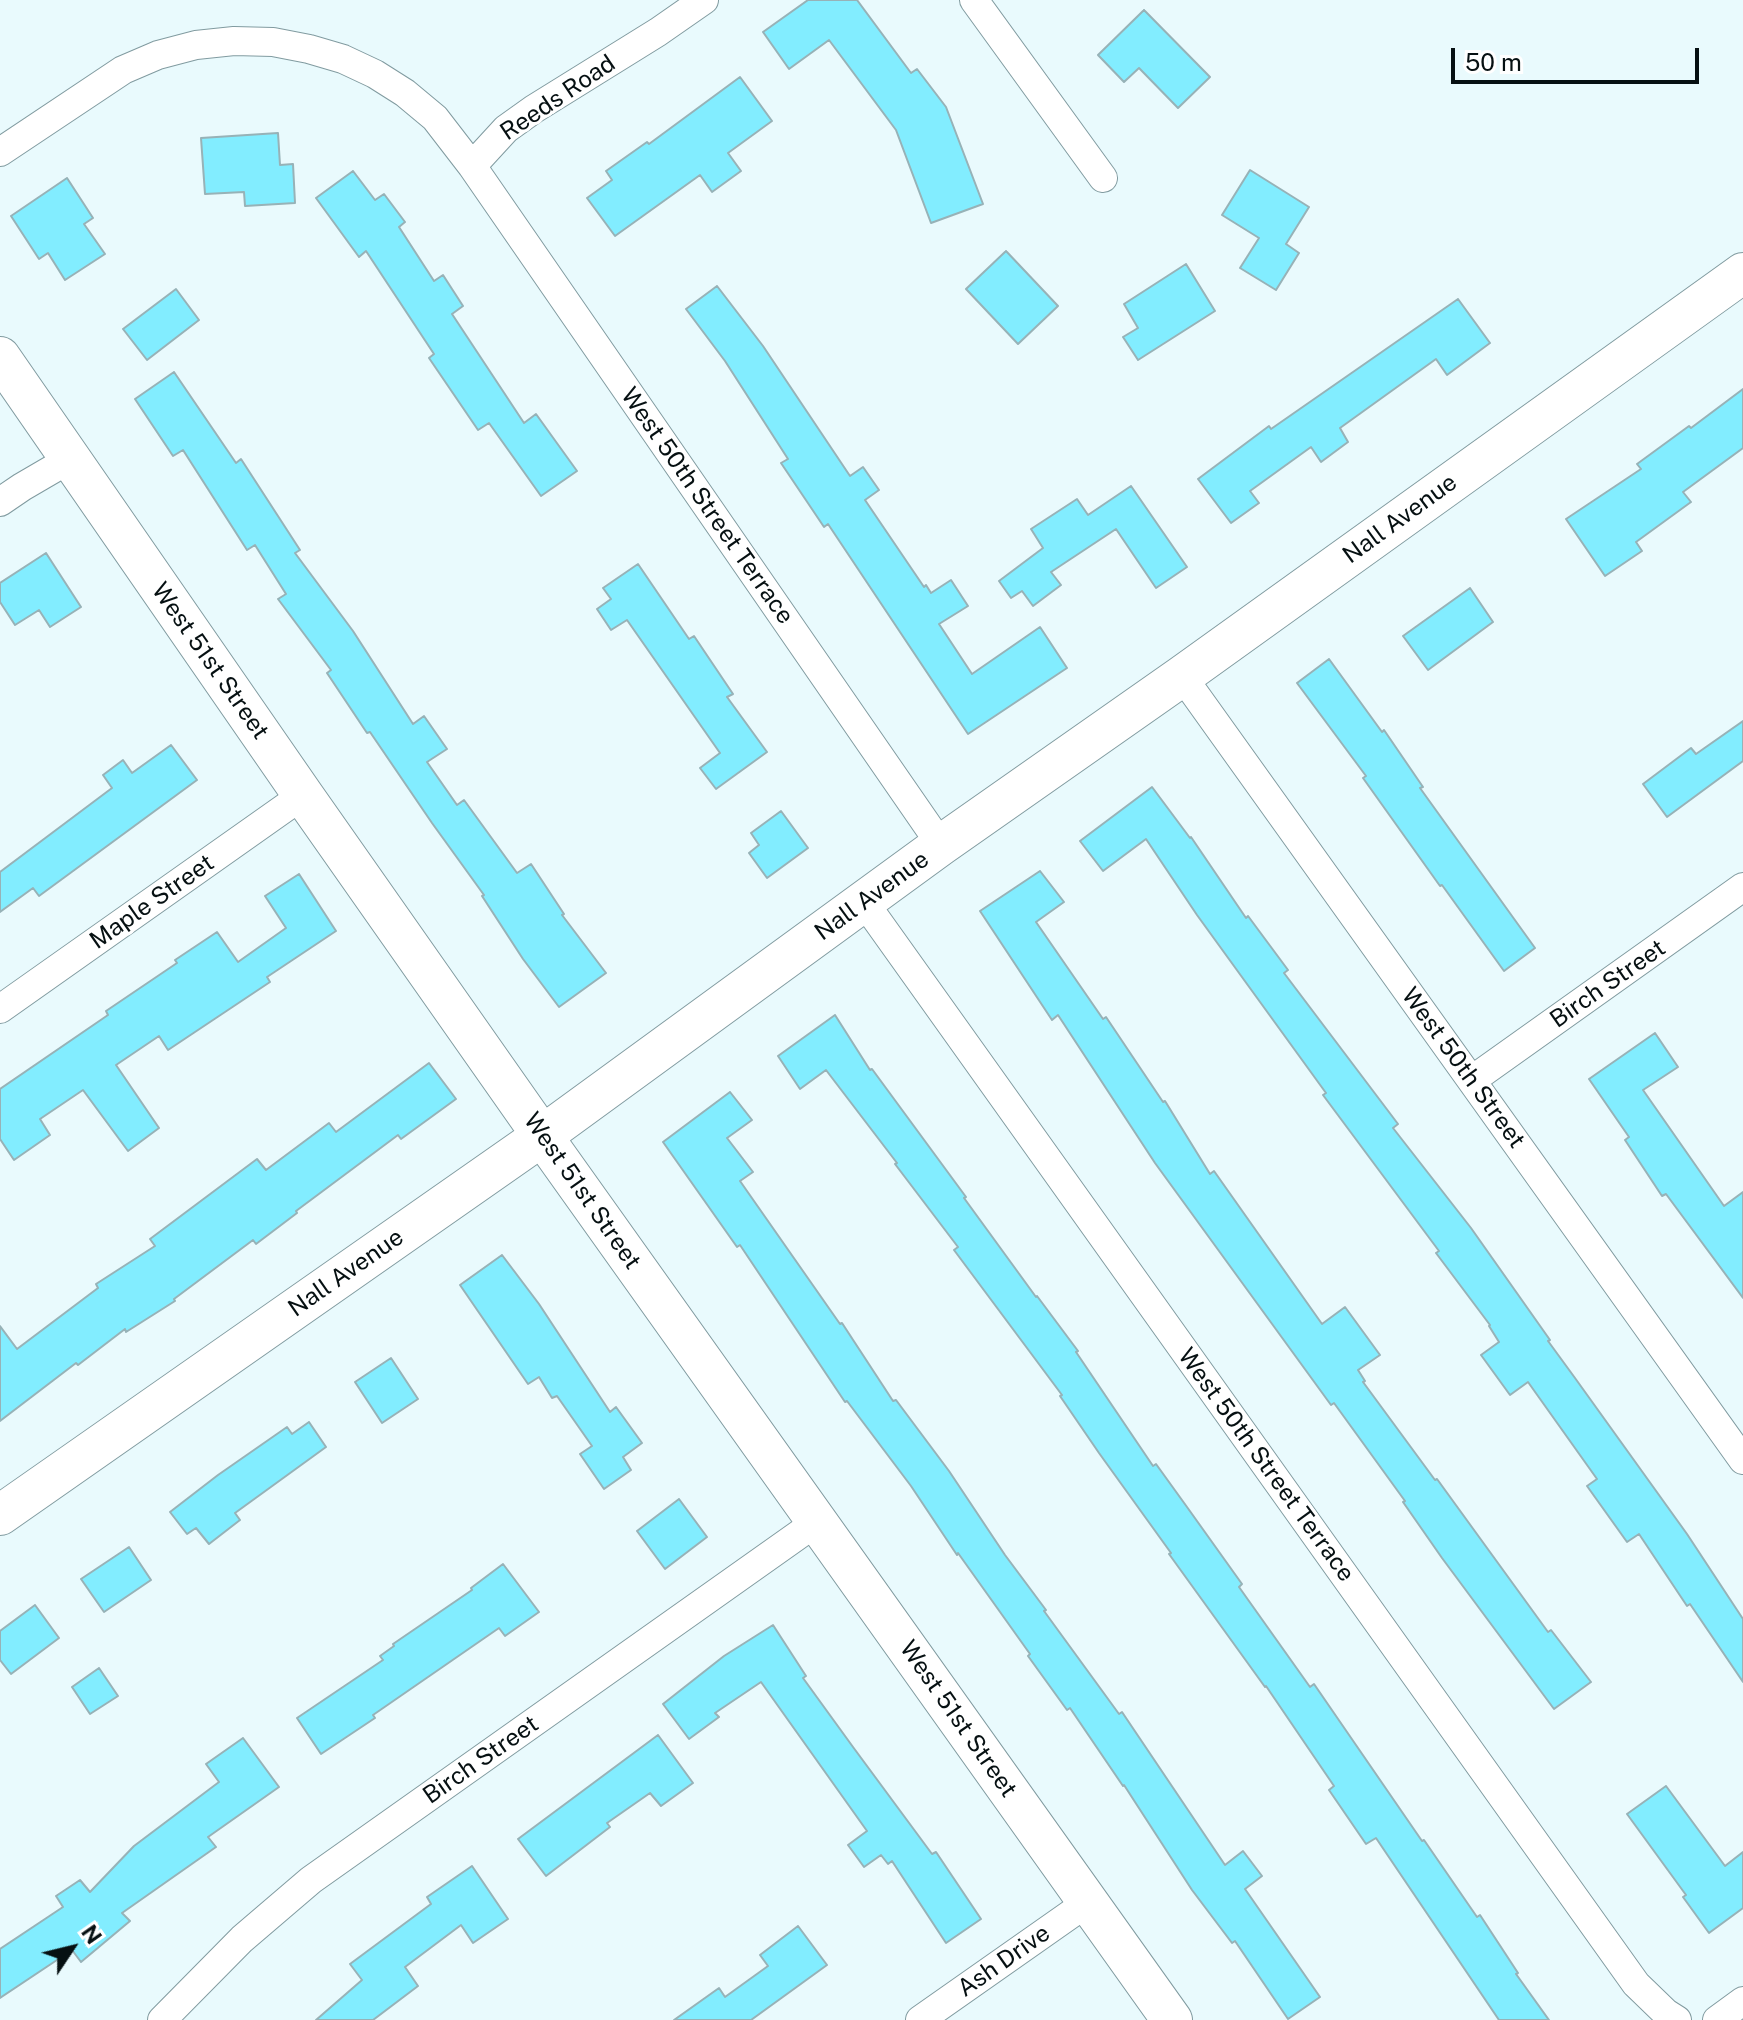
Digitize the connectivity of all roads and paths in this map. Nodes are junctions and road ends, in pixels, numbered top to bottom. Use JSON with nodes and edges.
{"nodes":[{"id":1,"x":704,"y":0,"type":"edge"},
{"id":2,"x":974,"y":0,"type":"edge"},
{"id":3,"x":0,"y":152,"type":"edge"},
{"id":4,"x":472,"y":166,"type":"junction"},
{"id":5,"x":1103,"y":178,"type":"dead end"},
{"id":6,"x":1743,"y":273,"type":"edge"},
{"id":7,"x":0,"y":357,"type":"edge"},
{"id":8,"x":70,"y":459,"type":"junction"},
{"id":9,"x":0,"y":502,"type":"edge"},
{"id":10,"x":1182,"y":676,"type":"junction"},
{"id":11,"x":303,"y":795,"type":"junction"},
{"id":12,"x":941,"y":845,"type":"junction"},
{"id":13,"x":1743,"y":887,"type":"edge"},
{"id":14,"x":864,"y":902,"type":"junction"},
{"id":15,"x":0,"y":1009,"type":"edge"},
{"id":16,"x":1472,"y":1080,"type":"junction"},
{"id":17,"x":542,"y":1136,"type":"junction"},
{"id":18,"x":1743,"y":1460,"type":"edge"},
{"id":19,"x":0,"y":1515,"type":"edge"},
{"id":20,"x":818,"y":1521,"type":"junction"},
{"id":21,"x":1088,"y":1902,"type":"junction"},
{"id":22,"x":1743,"y":2001,"type":"edge"},
{"id":23,"x":162,"y":2020,"type":"edge"},
{"id":24,"x":920,"y":2020,"type":"edge"},
{"id":25,"x":1172,"y":2020,"type":"edge"},
{"id":26,"x":1677,"y":2020,"type":"edge"},
{"id":27,"x":1717,"y":2020,"type":"edge"}],
"edges":[{"from":1,"to":4,"type":"street","name":"Reeds Road"},
{"from":2,"to":5,"type":"street"},
{"from":3,"to":4,"type":"street"},
{"from":4,"to":12,"type":"street","name":"West 50th Street Terrace"},
{"from":6,"to":10,"type":"street","name":"Nall Avenue"},
{"from":7,"to":8,"type":"street","name":"West 51st Street"},
{"from":8,"to":9,"type":"street"},
{"from":8,"to":11,"type":"street","name":"West 51st Street"},
{"from":10,"to":12,"type":"street","name":"Nall Avenue"},
{"from":10,"to":16,"type":"street","name":"West 50th Street"},
{"from":11,"to":15,"type":"street","name":"Maple Street"},
{"from":11,"to":17,"type":"street","name":"West 51st Street"},
{"from":12,"to":14,"type":"street","name":"Nall Avenue"},
{"from":13,"to":16,"type":"street","name":"Birch Street"},
{"from":14,"to":17,"type":"street","name":"Nall Avenue"},
{"from":14,"to":26,"type":"street","name":"West 50th Street Terrace"},
{"from":16,"to":18,"type":"street","name":"West 50th Street"},
{"from":17,"to":19,"type":"street","name":"Nall Avenue"},
{"from":17,"to":20,"type":"street","name":"West 51st Street"},
{"from":20,"to":21,"type":"street","name":"West 51st Street"},
{"from":20,"to":23,"type":"street","name":"Birch Street"},
{"from":21,"to":24,"type":"street","name":"Ash Drive"},
{"from":21,"to":25,"type":"street","name":"West 51st Street"},
{"from":22,"to":27,"type":"street"}]}
